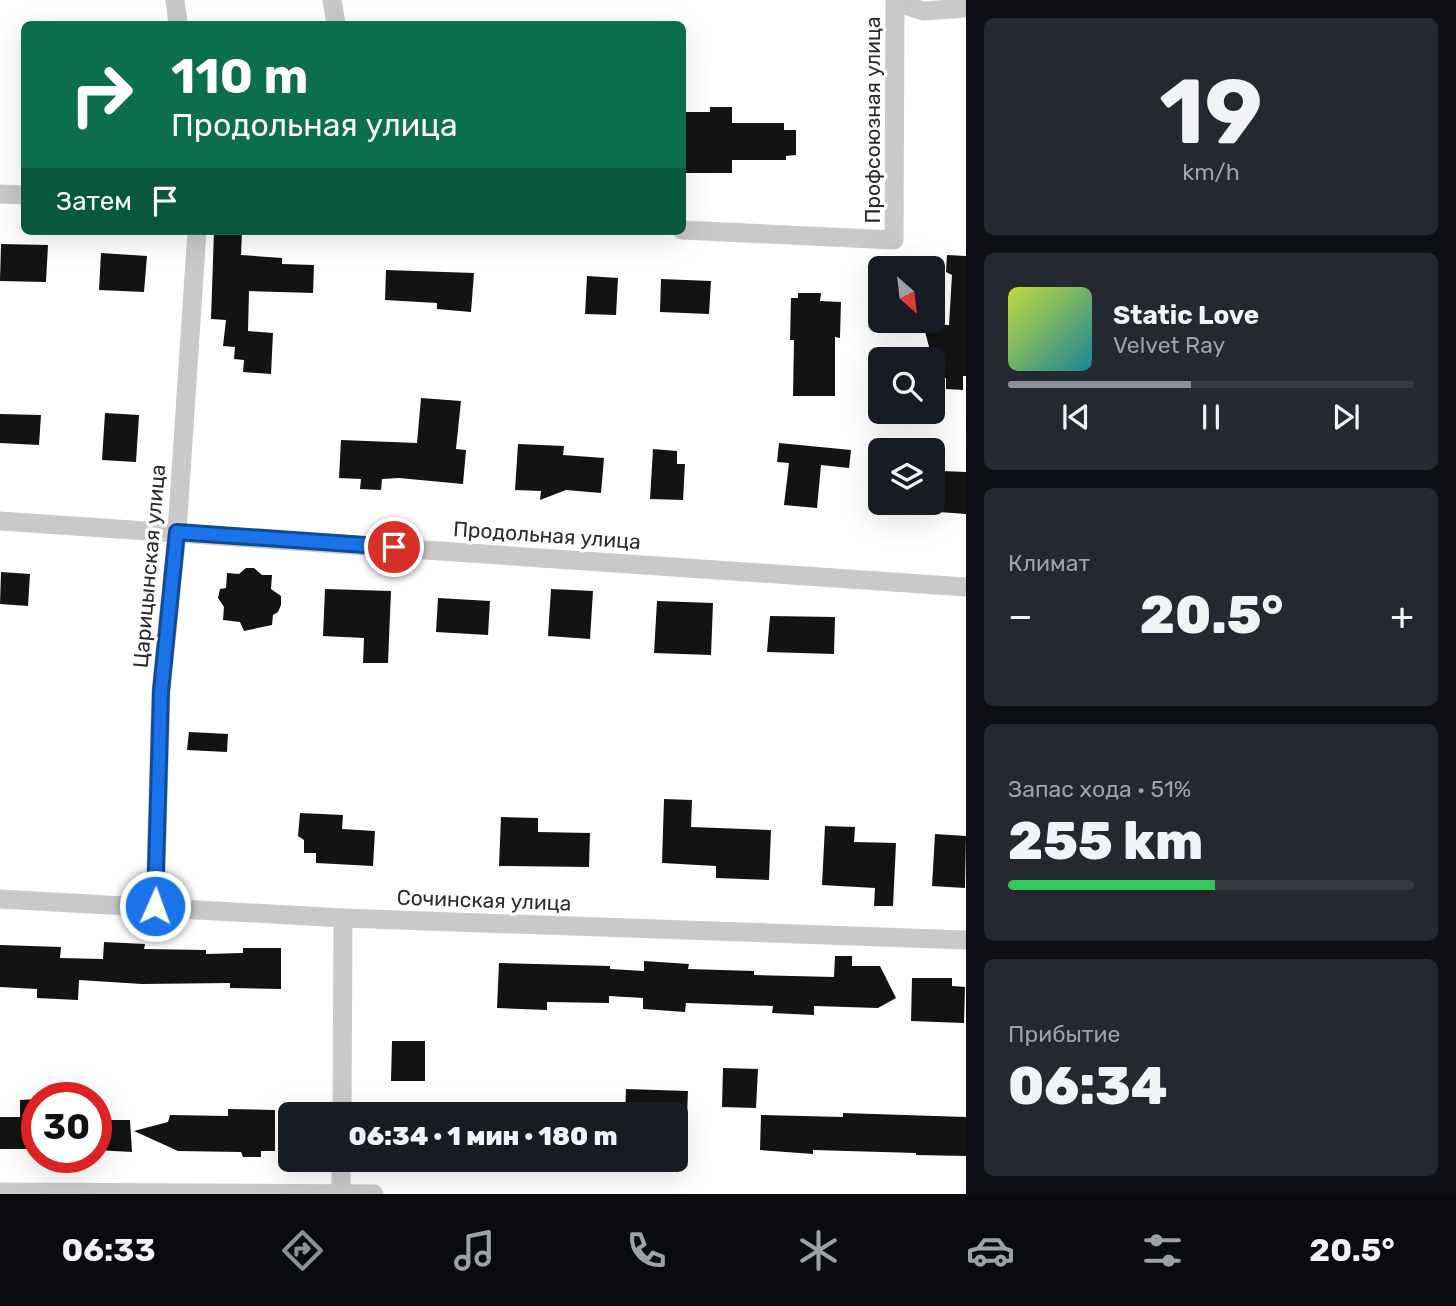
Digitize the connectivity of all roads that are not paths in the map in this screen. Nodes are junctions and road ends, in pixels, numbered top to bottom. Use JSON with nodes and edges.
{"nodes":[{"id":1,"x":175,"y":0,"type":"edge"},
{"id":2,"x":332,"y":0,"type":"edge"},
{"id":3,"x":895,"y":1,"type":"edge"},
{"id":4,"x":966,"y":8,"type":"edge"},
{"id":5,"x":177,"y":21,"type":"edge"},
{"id":6,"x":336,"y":21,"type":"edge"},
{"id":7,"x":0,"y":194,"type":"edge"},
{"id":8,"x":21,"y":195,"type":"edge"},
{"id":9,"x":686,"y":230,"type":"edge"},
{"id":10,"x":197,"y":235,"type":"edge"},
{"id":11,"x":0,"y":521,"type":"edge"},
{"id":12,"x":177,"y":532,"type":"junction"},
{"id":13,"x":966,"y":587,"type":"edge"},
{"id":14,"x":0,"y":900,"type":"edge"},
{"id":15,"x":155,"y":906,"type":"junction"},
{"id":16,"x":343,"y":918,"type":"junction"},
{"id":17,"x":966,"y":940,"type":"edge"},
{"id":18,"x":342,"y":1102,"type":"edge"},
{"id":19,"x":341,"y":1172,"type":"edge"},
{"id":20,"x":0,"y":1192,"type":"edge"},
{"id":21,"x":341,"y":1194,"type":"edge"},
{"id":22,"x":374,"y":1194,"type":"edge"}],
"edges":[{"from":1,"to":5,"type":"street"},
{"from":2,"to":6,"type":"street"},
{"from":3,"to":4,"type":"street"},
{"from":3,"to":9,"type":"street","name":"Профсоюзная улица"},
{"from":7,"to":8,"type":"street"},
{"from":10,"to":12,"type":"street","name":"Царицынская улица"},
{"from":11,"to":12,"type":"street","name":"Продольная улица"},
{"from":12,"to":13,"type":"street","name":"Продольная улица"},
{"from":12,"to":15,"type":"street","name":"Царицынская улица"},
{"from":14,"to":15,"type":"street","name":"Сочинская улица"},
{"from":15,"to":16,"type":"street","name":"Сочинская улица"},
{"from":16,"to":17,"type":"street","name":"Сочинская улица"},
{"from":16,"to":18,"type":"street"},
{"from":19,"to":21,"type":"street"},
{"from":20,"to":21,"type":"street"},
{"from":21,"to":22,"type":"street"}]}
